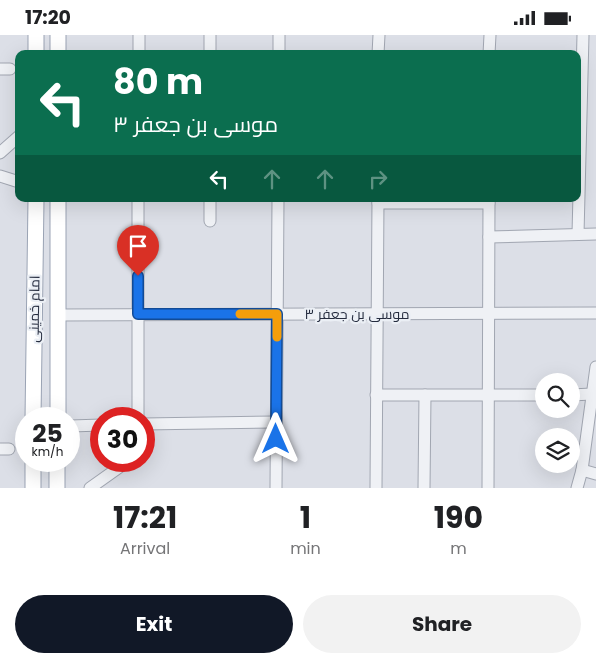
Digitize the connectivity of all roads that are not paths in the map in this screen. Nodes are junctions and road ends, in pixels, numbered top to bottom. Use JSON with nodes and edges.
{"nodes":[{"id":1,"x":36,"y":35,"type":"edge"},
{"id":2,"x":58,"y":35,"type":"edge"},
{"id":3,"x":138,"y":35,"type":"edge"},
{"id":4,"x":210,"y":35,"type":"edge"},
{"id":5,"x":279,"y":35,"type":"edge"},
{"id":6,"x":379,"y":35,"type":"edge"},
{"id":7,"x":490,"y":35,"type":"edge"},
{"id":8,"x":583,"y":35,"type":"edge"},
{"id":9,"x":36,"y":50,"type":"edge"},
{"id":10,"x":58,"y":50,"type":"edge"},
{"id":11,"x":138,"y":50,"type":"edge"},
{"id":12,"x":210,"y":50,"type":"edge"},
{"id":13,"x":279,"y":50,"type":"edge"},
{"id":14,"x":378,"y":50,"type":"edge"},
{"id":15,"x":490,"y":50,"type":"edge"},
{"id":16,"x":581,"y":115,"type":"edge"},
{"id":17,"x":15,"y":140,"type":"edge"},
{"id":18,"x":0,"y":153,"type":"edge"},
{"id":19,"x":0,"y":176,"type":"edge"},
{"id":20,"x":15,"y":181,"type":"edge"},
{"id":21,"x":36,"y":202,"type":"edge"},
{"id":22,"x":58,"y":202,"type":"edge"},
{"id":23,"x":138,"y":202,"type":"edge"},
{"id":24,"x":210,"y":202,"type":"edge"},
{"id":25,"x":278,"y":202,"type":"edge"},
{"id":26,"x":378,"y":202,"type":"edge"},
{"id":27,"x":489,"y":202,"type":"edge"},
{"id":28,"x":579,"y":202,"type":"edge"},
{"id":29,"x":210,"y":221,"type":"dead end"},
{"id":30,"x":596,"y":233,"type":"edge"},
{"id":31,"x":578,"y":234,"type":"junction"},
{"id":32,"x":489,"y":237,"type":"junction"},
{"id":33,"x":596,"y":313,"type":"edge"},
{"id":34,"x":138,"y":314,"type":"junction"},
{"id":35,"x":277,"y":314,"type":"junction"},
{"id":36,"x":377,"y":314,"type":"junction"},
{"id":37,"x":489,"y":314,"type":"junction"},
{"id":38,"x":59,"y":315,"type":"junction"},
{"id":39,"x":596,"y":367,"type":"edge"},
{"id":40,"x":376,"y":395,"type":"junction"},
{"id":41,"x":425,"y":395,"type":"junction"},
{"id":42,"x":488,"y":395,"type":"junction"},
{"id":43,"x":535,"y":395,"type":"edge"},
{"id":44,"x":580,"y":395,"type":"edge"},
{"id":45,"x":592,"y":395,"type":"junction"},
{"id":46,"x":58,"y":399,"type":"junction"},
{"id":47,"x":32,"y":400,"type":"junction"},
{"id":48,"x":32,"y":407,"type":"edge"},
{"id":49,"x":60,"y":407,"type":"edge"},
{"id":50,"x":138,"y":407,"type":"edge"},
{"id":51,"x":276,"y":422,"type":"junction"},
{"id":52,"x":155,"y":424,"type":"edge"},
{"id":53,"x":582,"y":470,"type":"junction"},
{"id":54,"x":33,"y":472,"type":"edge"},
{"id":55,"x":57,"y":472,"type":"edge"},
{"id":56,"x":113,"y":472,"type":"edge"},
{"id":57,"x":596,"y":474,"type":"edge"},
{"id":58,"x":33,"y":488,"type":"edge"},
{"id":59,"x":57,"y":488,"type":"edge"},
{"id":60,"x":90,"y":488,"type":"edge"},
{"id":61,"x":276,"y":488,"type":"edge"},
{"id":62,"x":376,"y":488,"type":"edge"},
{"id":63,"x":424,"y":488,"type":"edge"},
{"id":64,"x":488,"y":488,"type":"edge"},
{"id":65,"x":577,"y":488,"type":"edge"}],
"edges":[{"from":1,"to":9,"type":"main road"},
{"from":2,"to":10,"type":"main road"},
{"from":3,"to":11,"type":"street"},
{"from":4,"to":12,"type":"street"},
{"from":5,"to":13,"type":"street"},
{"from":6,"to":14,"type":"street"},
{"from":7,"to":15,"type":"street"},
{"from":8,"to":16,"type":"street"},
{"from":17,"to":18,"type":"street"},
{"from":19,"to":20,"type":"street"},
{"from":21,"to":47,"type":"main road","name":"امام خمینی"},
{"from":22,"to":38,"type":"main road","name":"امام خمینی"},
{"from":23,"to":34,"type":"street"},
{"from":24,"to":29,"type":"street"},
{"from":25,"to":35,"type":"street"},
{"from":26,"to":36,"type":"street"},
{"from":27,"to":32,"type":"street"},
{"from":28,"to":31,"type":"street"},
{"from":30,"to":31,"type":"street"},
{"from":31,"to":32,"type":"street"},
{"from":32,"to":37,"type":"street"},
{"from":33,"to":37,"type":"street","name":"موسی بن جعفر ۳"},
{"from":34,"to":35,"type":"street","name":"موسی بن جعفر ۳"},
{"from":34,"to":38,"type":"street","name":"موسی بن جعفر ۳"},
{"from":34,"to":50,"type":"street"},
{"from":35,"to":36,"type":"street","name":"موسی بن جعفر ۳"},
{"from":35,"to":51,"type":"street"},
{"from":36,"to":37,"type":"street","name":"موسی بن جعفر ۳"},
{"from":36,"to":40,"type":"street"},
{"from":37,"to":42,"type":"street"},
{"from":38,"to":46,"type":"main road","name":"امام خمینی"},
{"from":39,"to":45,"type":"street"},
{"from":40,"to":41,"type":"street"},
{"from":40,"to":62,"type":"street"},
{"from":41,"to":42,"type":"street"},
{"from":41,"to":63,"type":"street"},
{"from":42,"to":43,"type":"street"},
{"from":42,"to":64,"type":"street"},
{"from":44,"to":45,"type":"street"},
{"from":45,"to":53,"type":"street"},
{"from":46,"to":47,"type":"main road"},
{"from":46,"to":49,"type":"main road","name":"امام خمینی"},
{"from":47,"to":48,"type":"main road","name":"امام خمینی"},
{"from":51,"to":52,"type":"street"},
{"from":51,"to":61,"type":"street"},
{"from":53,"to":57,"type":"street"},
{"from":53,"to":65,"type":"street"},
{"from":54,"to":58,"type":"main road"},
{"from":55,"to":59,"type":"main road"},
{"from":56,"to":60,"type":"street"}]}
